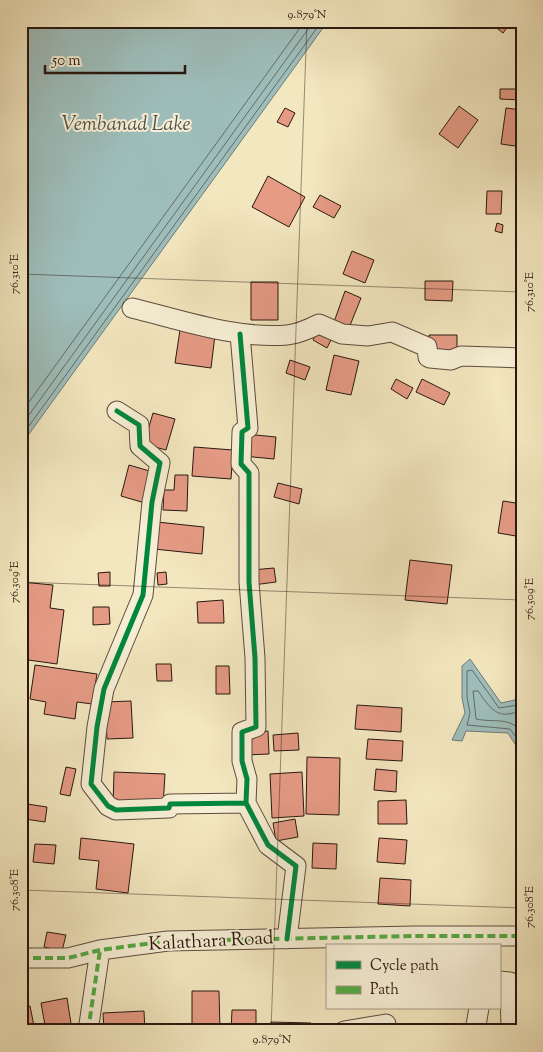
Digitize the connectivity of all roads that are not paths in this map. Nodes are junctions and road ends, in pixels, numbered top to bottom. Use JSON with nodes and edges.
{"nodes":[{"id":1,"x":132,"y":308,"type":"dead end"},
{"id":2,"x":240,"y":334,"type":"junction"},
{"id":3,"x":522,"y":358,"type":"edge"},
{"id":4,"x":117,"y":411,"type":"dead end"},
{"id":5,"x":246,"y":803,"type":"junction"},
{"id":6,"x":522,"y":936,"type":"edge"},
{"id":7,"x":287,"y":938,"type":"junction"},
{"id":8,"x":100,"y":950,"type":"junction"},
{"id":9,"x":21,"y":958,"type":"edge"},
{"id":10,"x":500,"y":982,"type":"edge"},
{"id":11,"x":479,"y":1010,"type":"edge"},
{"id":12,"x":88,"y":1031,"type":"edge"},
{"id":13,"x":344,"y":1031,"type":"edge"},
{"id":14,"x":387,"y":1031,"type":"edge"},
{"id":15,"x":475,"y":1031,"type":"edge"},
{"id":16,"x":511,"y":1031,"type":"edge"}],
"edges":[{"from":1,"to":2,"type":"street"},
{"from":2,"to":3,"type":"street"},
{"from":2,"to":5,"type":"street"},
{"from":4,"to":5,"type":"street"},
{"from":5,"to":7,"type":"street"},
{"from":6,"to":7,"type":"street","name":"Kalathara Road"},
{"from":7,"to":8,"type":"street","name":"Kalathara Road"},
{"from":8,"to":9,"type":"street","name":"Kalathara Road"},
{"from":8,"to":12,"type":"street"},
{"from":10,"to":16,"type":"street"},
{"from":11,"to":15,"type":"street"},
{"from":13,"to":14,"type":"street"}]}
